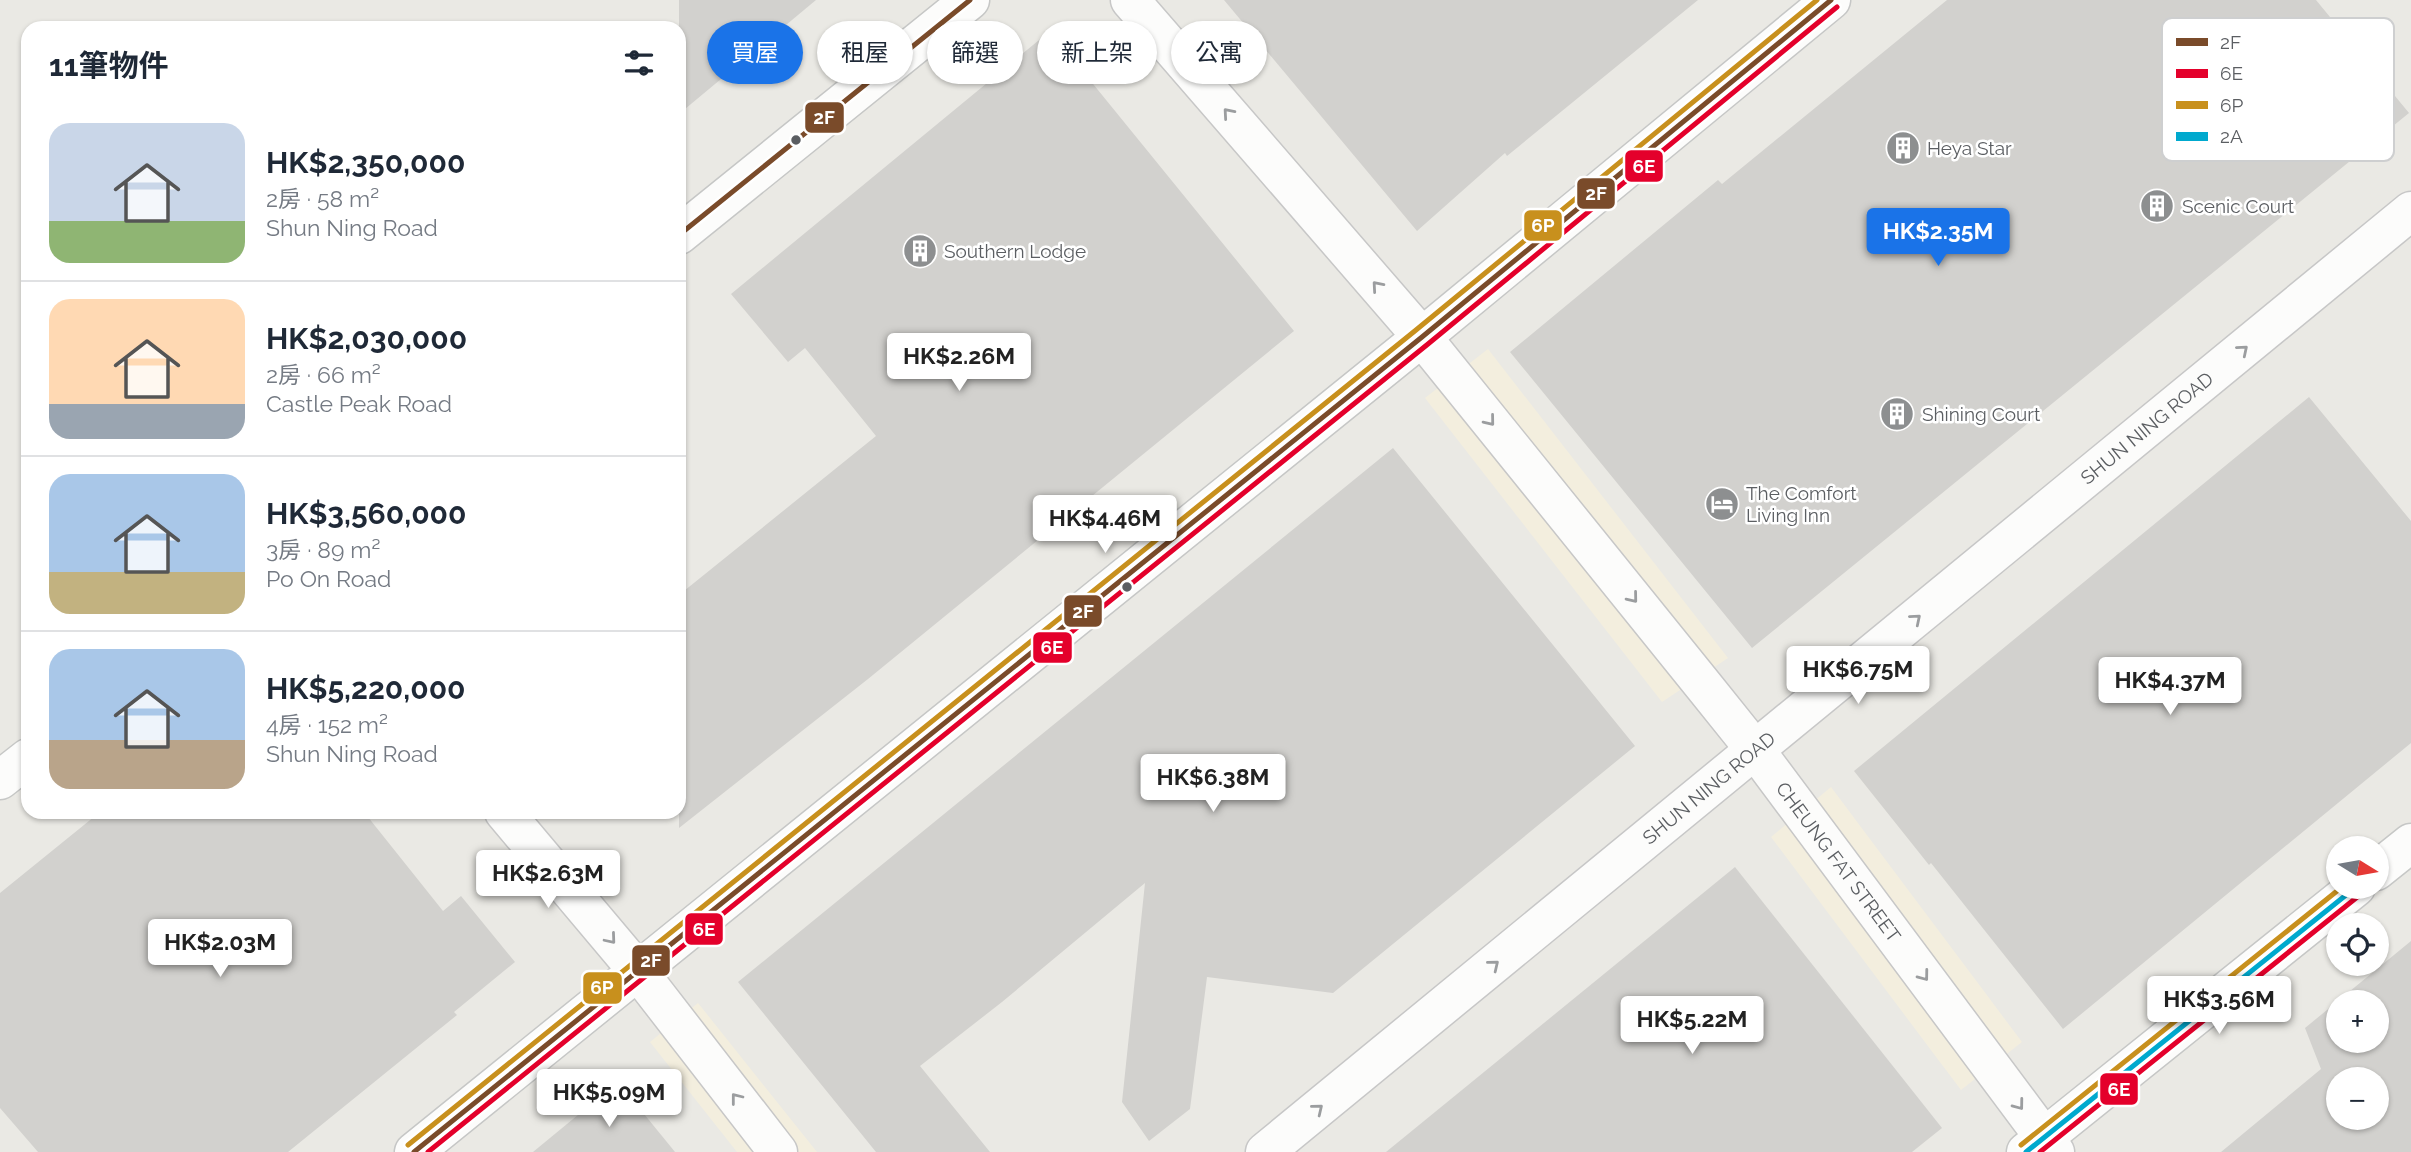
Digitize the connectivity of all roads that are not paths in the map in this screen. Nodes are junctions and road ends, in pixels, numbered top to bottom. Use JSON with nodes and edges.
{"nodes":[{"id":1,"x":970,"y":0,"type":"edge"},
{"id":2,"x":1130,"y":0,"type":"edge"},
{"id":3,"x":1831,"y":0,"type":"edge"},
{"id":4,"x":2411,"y":211,"type":"edge"},
{"id":5,"x":686,"y":229,"type":"edge"},
{"id":6,"x":1422,"y":337,"type":"junction"},
{"id":7,"x":1756,"y":751,"type":"junction"},
{"id":8,"x":21,"y":764,"type":"edge"},
{"id":9,"x":0,"y":780,"type":"edge"},
{"id":10,"x":510,"y":819,"type":"edge"},
{"id":11,"x":2411,"y":844,"type":"edge"},
{"id":12,"x":2389,"y":861,"type":"edge"},
{"id":13,"x":2340,"y":900,"type":"edge"},
{"id":14,"x":637,"y":970,"type":"junction"},
{"id":15,"x":2042,"y":1147,"type":"edge"},
{"id":16,"x":414,"y":1152,"type":"edge"},
{"id":17,"x":778,"y":1152,"type":"edge"},
{"id":18,"x":1265,"y":1152,"type":"edge"}],
"edges":[{"from":1,"to":5,"type":"street"},
{"from":6,"to":2,"type":"street","name":"CHEUNG FAT STREET","one_way":true},
{"from":3,"to":6,"type":"street"},
{"from":7,"to":4,"type":"street","name":"SHUN NING ROAD","one_way":true},
{"from":6,"to":7,"type":"street","name":"CHEUNG FAT STREET","one_way":true},
{"from":6,"to":14,"type":"street"},
{"from":7,"to":15,"type":"street","name":"CHEUNG FAT STREET","one_way":true},
{"from":18,"to":7,"type":"street","name":"SHUN NING ROAD","one_way":true},
{"from":8,"to":9,"type":"street"},
{"from":10,"to":14,"type":"street","one_way":true},
{"from":11,"to":12,"type":"street"},
{"from":13,"to":15,"type":"street"},
{"from":14,"to":16,"type":"street"},
{"from":17,"to":14,"type":"street","one_way":true}]}
